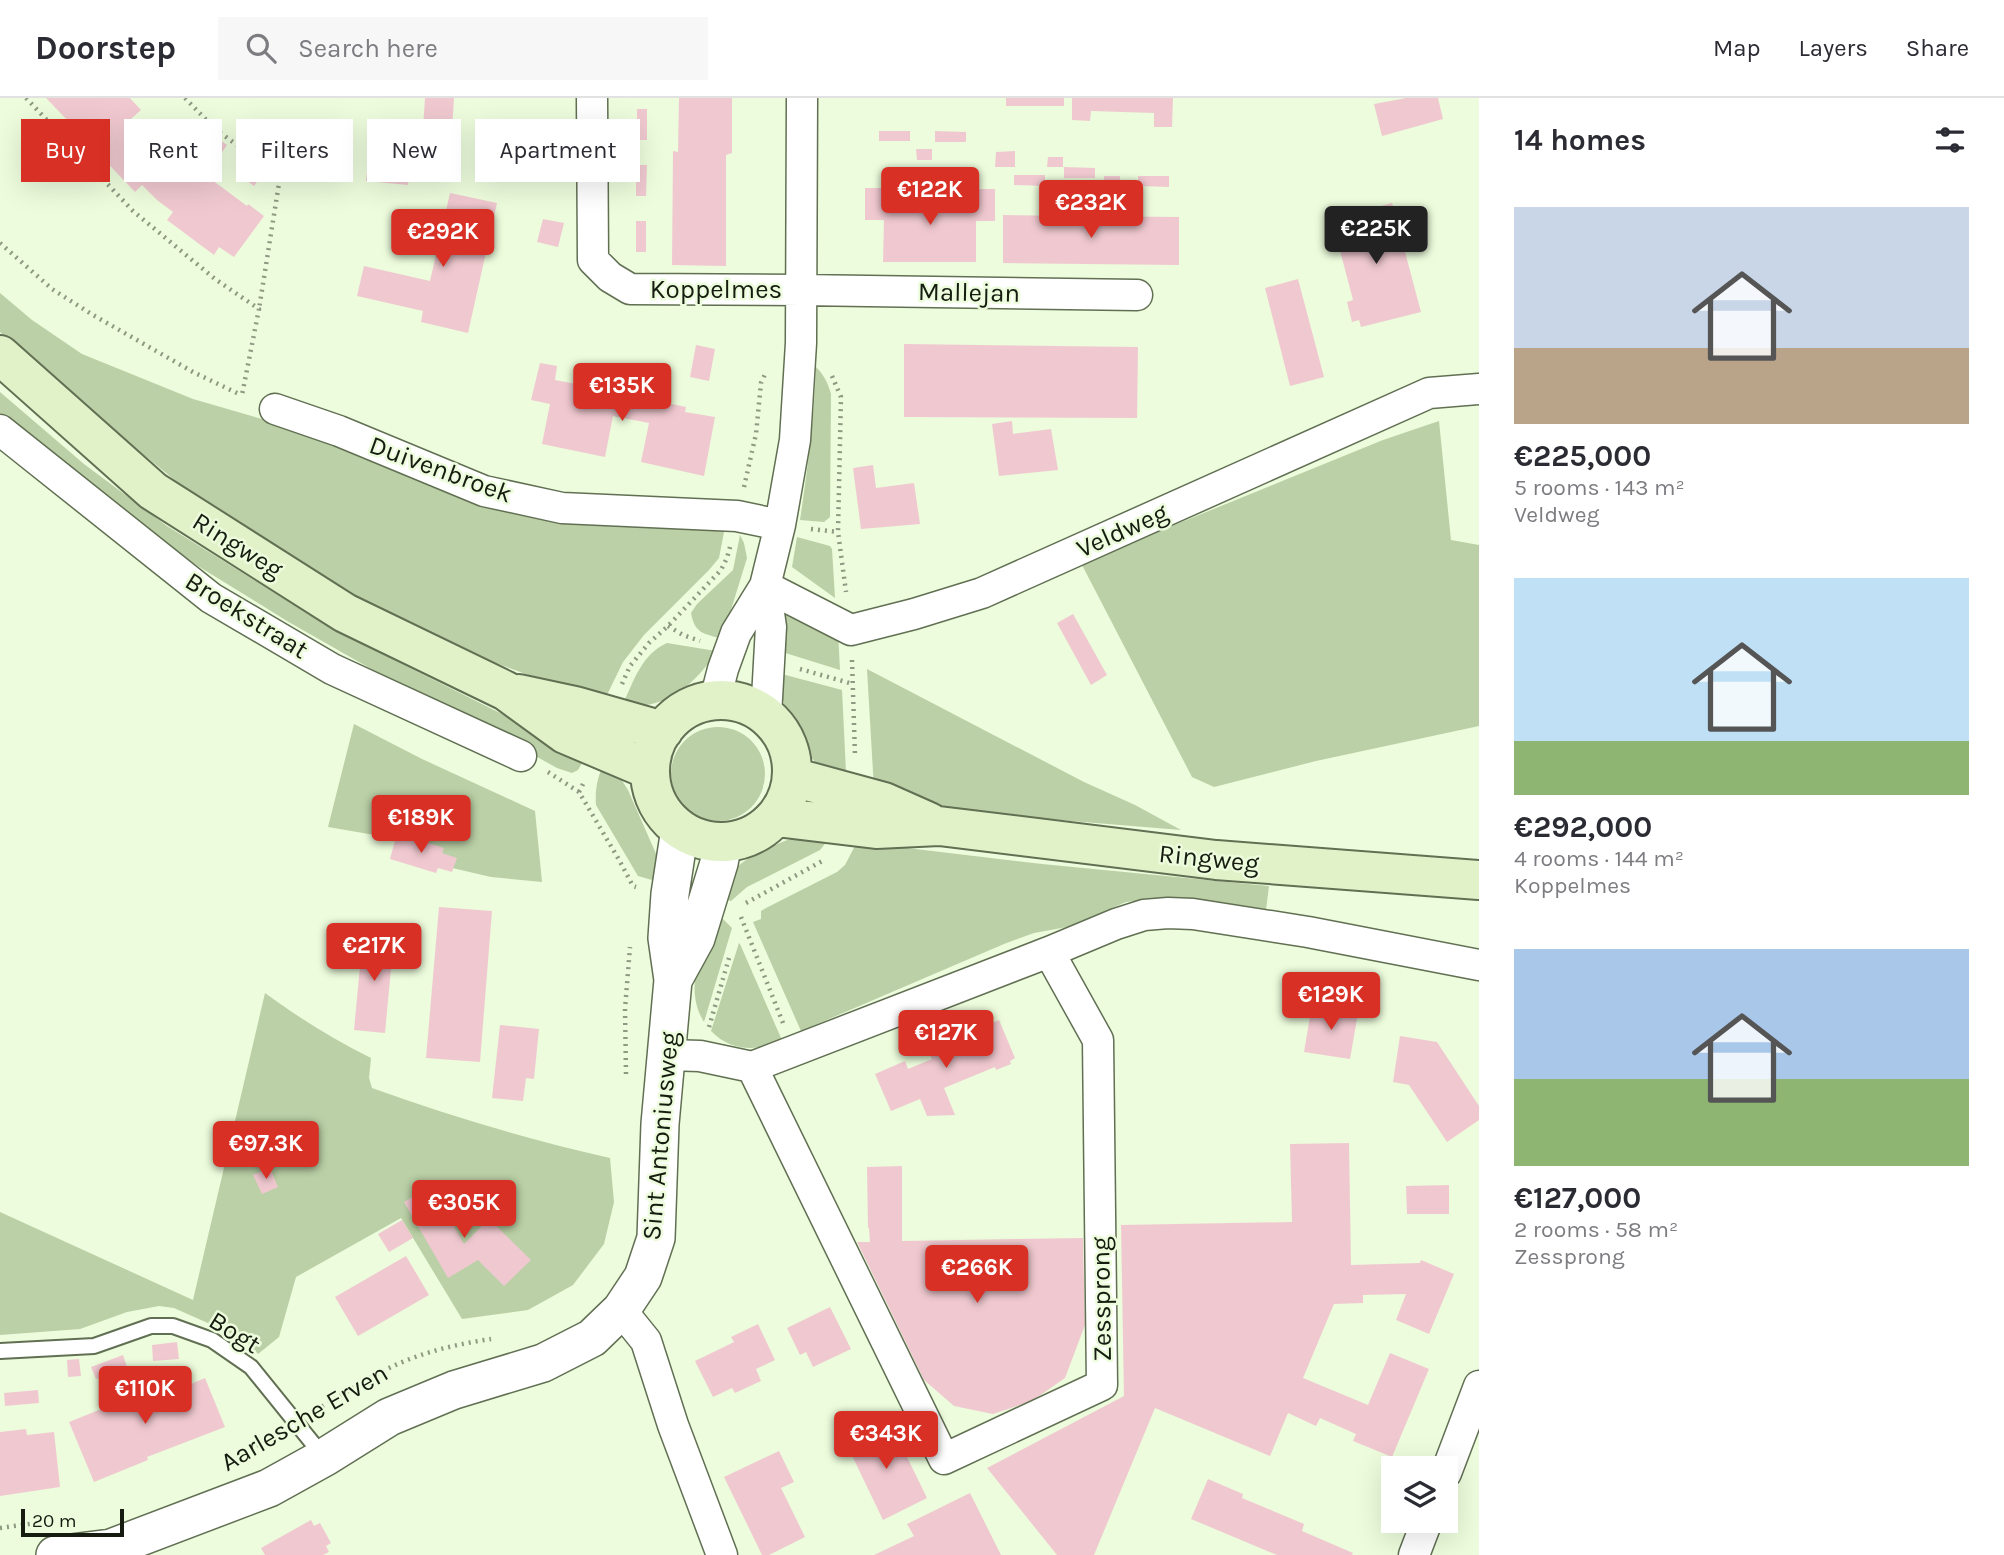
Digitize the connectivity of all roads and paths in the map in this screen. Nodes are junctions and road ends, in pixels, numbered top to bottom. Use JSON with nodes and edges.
{"nodes":[{"id":1,"x":26,"y":98,"type":"edge"},
{"id":2,"x":185,"y":98,"type":"edge"},
{"id":3,"x":592,"y":98,"type":"edge"},
{"id":4,"x":802,"y":98,"type":"edge"},
{"id":5,"x":0,"y":243,"type":"edge"},
{"id":6,"x":801,"y":290,"type":"junction"},
{"id":7,"x":1137,"y":295,"type":"dead end"},
{"id":8,"x":259,"y":309,"type":"junction"},
{"id":9,"x":801,"y":343,"type":"junction"},
{"id":10,"x":0,"y":355,"type":"edge"},
{"id":11,"x":1479,"y":389,"type":"edge"},
{"id":12,"x":275,"y":409,"type":"dead end"},
{"id":13,"x":0,"y":430,"type":"edge"},
{"id":14,"x":780,"y":525,"type":"junction"},
{"id":15,"x":765,"y":586,"type":"junction"},
{"id":16,"x":850,"y":630,"type":"junction"},
{"id":17,"x":853,"y":684,"type":"dead end"},
{"id":18,"x":506,"y":691,"type":"junction"},
{"id":19,"x":715,"y":700,"type":"junction"},
{"id":20,"x":766,"y":716,"type":"junction"},
{"id":21,"x":663,"y":731,"type":"junction"},
{"id":22,"x":521,"y":756,"type":"dead end"},
{"id":23,"x":650,"y":770,"type":"junction"},
{"id":24,"x":792,"y":777,"type":"junction"},
{"id":25,"x":776,"y":817,"type":"junction"},
{"id":26,"x":939,"y":826,"type":"junction"},
{"id":27,"x":680,"y":829,"type":"junction"},
{"id":28,"x":723,"y":843,"type":"junction"},
{"id":29,"x":1479,"y":880,"type":"edge"},
{"id":30,"x":737,"y":929,"type":"dead end"},
{"id":31,"x":1049,"y":953,"type":"junction"},
{"id":32,"x":729,"y":955,"type":"dead end"},
{"id":33,"x":1479,"y":965,"type":"edge"},
{"id":34,"x":673,"y":980,"type":"junction"},
{"id":35,"x":794,"y":1051,"type":"junction"},
{"id":36,"x":683,"y":1056,"type":"junction"},
{"id":37,"x":752,"y":1067,"type":"junction"},
{"id":38,"x":621,"y":1310,"type":"junction"},
{"id":39,"x":493,"y":1339,"type":"dead end"},
{"id":40,"x":0,"y":1351,"type":"edge"},
{"id":41,"x":1479,"y":1386,"type":"edge"},
{"id":42,"x":296,"y":1423,"type":"junction"},
{"id":43,"x":1452,"y":1456,"type":"edge"},
{"id":44,"x":325,"y":1457,"type":"junction"},
{"id":45,"x":225,"y":1463,"type":"dead end"},
{"id":46,"x":38,"y":1523,"type":"dead end"},
{"id":47,"x":0,"y":1528,"type":"edge"},
{"id":48,"x":1422,"y":1533,"type":"edge"},
{"id":49,"x":111,"y":1552,"type":"edge"},
{"id":50,"x":55,"y":1555,"type":"edge"},
{"id":51,"x":722,"y":1555,"type":"edge"},
{"id":52,"x":1414,"y":1555,"type":"edge"}],
"edges":[{"from":1,"to":8,"type":"path"},
{"from":2,"to":8,"type":"path"},
{"from":3,"to":6,"type":"street","name":"Koppelmes"},
{"from":4,"to":6,"type":"street"},
{"from":5,"to":8,"type":"path"},
{"from":6,"to":7,"type":"street","name":"Mallejan"},
{"from":6,"to":9,"type":"street"},
{"from":9,"to":14,"type":"street"},
{"from":9,"to":16,"type":"path"},
{"from":10,"to":18,"type":"main road","name":"Ringweg"},
{"from":11,"to":16,"type":"street","name":"Veldweg"},
{"from":12,"to":14,"type":"street","name":"Duivenbroek"},
{"from":13,"to":22,"type":"street","name":"Broekstraat"},
{"from":14,"to":15,"type":"street"},
{"from":15,"to":16,"type":"street"},
{"from":15,"to":19,"type":"street"},
{"from":15,"to":20,"type":"street"},
{"from":16,"to":17,"type":"path"},
{"from":18,"to":21,"type":"main road","name":"Ringweg"},
{"from":18,"to":23,"type":"main road","name":"Ringweg"},
{"from":19,"to":20,"type":"main road"},
{"from":19,"to":21,"type":"main road"},
{"from":20,"to":24,"type":"main road"},
{"from":21,"to":23,"type":"main road"},
{"from":23,"to":27,"type":"main road"},
{"from":24,"to":25,"type":"main road"},
{"from":24,"to":26,"type":"main road","name":"Ringweg"},
{"from":25,"to":26,"type":"main road","name":"Ringweg"},
{"from":25,"to":28,"type":"main road"},
{"from":26,"to":29,"type":"main road","name":"Ringweg"},
{"from":27,"to":28,"type":"main road"},
{"from":27,"to":34,"type":"street","name":"Sint Antoniusweg"},
{"from":28,"to":34,"type":"street","name":"Sint Antoniusweg"},
{"from":30,"to":35,"type":"path"},
{"from":31,"to":33,"type":"street"},
{"from":31,"to":35,"type":"street"},
{"from":31,"to":37,"type":"street","name":"Zessprong"},
{"from":32,"to":36,"type":"path","name":"Sint Antoniusweg"},
{"from":34,"to":36,"type":"street","name":"Sint Antoniusweg"},
{"from":35,"to":37,"type":"street"},
{"from":36,"to":37,"type":"street"},
{"from":36,"to":38,"type":"street","name":"Sint Antoniusweg"},
{"from":38,"to":44,"type":"street","name":"Aarlesche Erven"},
{"from":38,"to":51,"type":"street"},
{"from":39,"to":42,"type":"path","name":"Aarlesche Erven"},
{"from":40,"to":42,"type":"lane","name":"Bogt"},
{"from":41,"to":43,"type":"street"},
{"from":42,"to":44,"type":"lane","name":"Bogt"},
{"from":42,"to":45,"type":"path","name":"Aarlesche Erven"},
{"from":44,"to":49,"type":"street","name":"Aarlesche Erven"},
{"from":46,"to":47,"type":"path"},
{"from":48,"to":52,"type":"street"},
{"from":49,"to":50,"type":"street","name":"Aarlesche Erven"}]}
